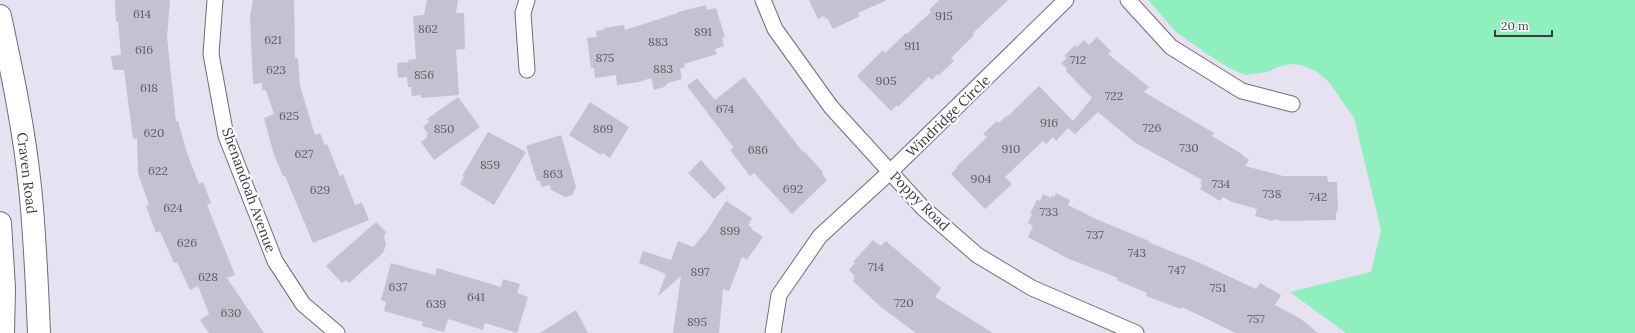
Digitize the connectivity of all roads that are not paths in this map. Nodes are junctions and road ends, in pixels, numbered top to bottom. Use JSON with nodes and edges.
{"nodes":[{"id":1,"x":215,"y":0,"type":"edge"},
{"id":2,"x":527,"y":0,"type":"edge"},
{"id":3,"x":763,"y":0,"type":"edge"},
{"id":4,"x":1066,"y":0,"type":"edge"},
{"id":5,"x":1128,"y":0,"type":"edge"},
{"id":6,"x":0,"y":16,"type":"edge"},
{"id":7,"x":527,"y":70,"type":"dead end"},
{"id":8,"x":1292,"y":104,"type":"dead end"},
{"id":9,"x":891,"y":172,"type":"junction"},
{"id":10,"x":0,"y":223,"type":"edge"},
{"id":11,"x":3,"y":333,"type":"edge"},
{"id":12,"x":39,"y":333,"type":"edge"},
{"id":13,"x":337,"y":333,"type":"edge"},
{"id":14,"x":773,"y":333,"type":"edge"},
{"id":15,"x":1136,"y":333,"type":"edge"}],
"edges":[{"from":1,"to":13,"type":"street","name":"Shenandoah Avenue"},
{"from":2,"to":7,"type":"street"},
{"from":3,"to":9,"type":"street","name":"Poppy Road"},
{"from":4,"to":9,"type":"street","name":"Windridge Circle"},
{"from":5,"to":8,"type":"street"},
{"from":6,"to":12,"type":"main road","name":"Craven Road"},
{"from":9,"to":14,"type":"street","name":"Windridge Circle"},
{"from":9,"to":15,"type":"street","name":"Poppy Road"},
{"from":10,"to":11,"type":"main road"}]}
